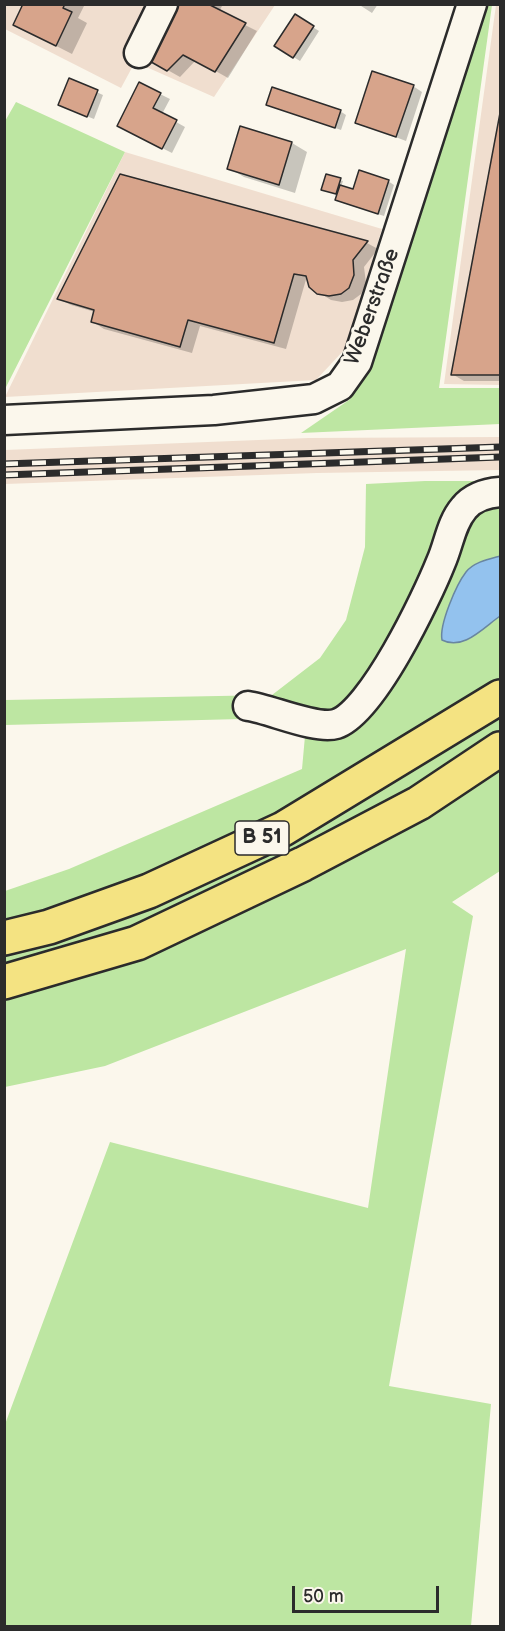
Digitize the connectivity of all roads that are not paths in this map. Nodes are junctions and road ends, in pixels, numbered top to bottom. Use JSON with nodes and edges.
{"nodes":[{"id":1,"x":163,"y":4,"type":"edge"},
{"id":2,"x":472,"y":4,"type":"edge"},
{"id":3,"x":139,"y":53,"type":"dead end"},
{"id":4,"x":4,"y":420,"type":"edge"},
{"id":5,"x":501,"y":492,"type":"edge"},
{"id":6,"x":501,"y":697,"type":"edge"},
{"id":7,"x":248,"y":706,"type":"dead end"},
{"id":8,"x":501,"y":749,"type":"edge"},
{"id":9,"x":4,"y":938,"type":"edge"},
{"id":10,"x":4,"y":982,"type":"edge"}],
"edges":[{"from":1,"to":3,"type":"street"},
{"from":2,"to":4,"type":"street","name":"Weberstraße"},
{"from":5,"to":7,"type":"street"},
{"from":6,"to":9,"type":"highway","number":"B 51"},
{"from":8,"to":10,"type":"highway","number":"B 51"}]}
